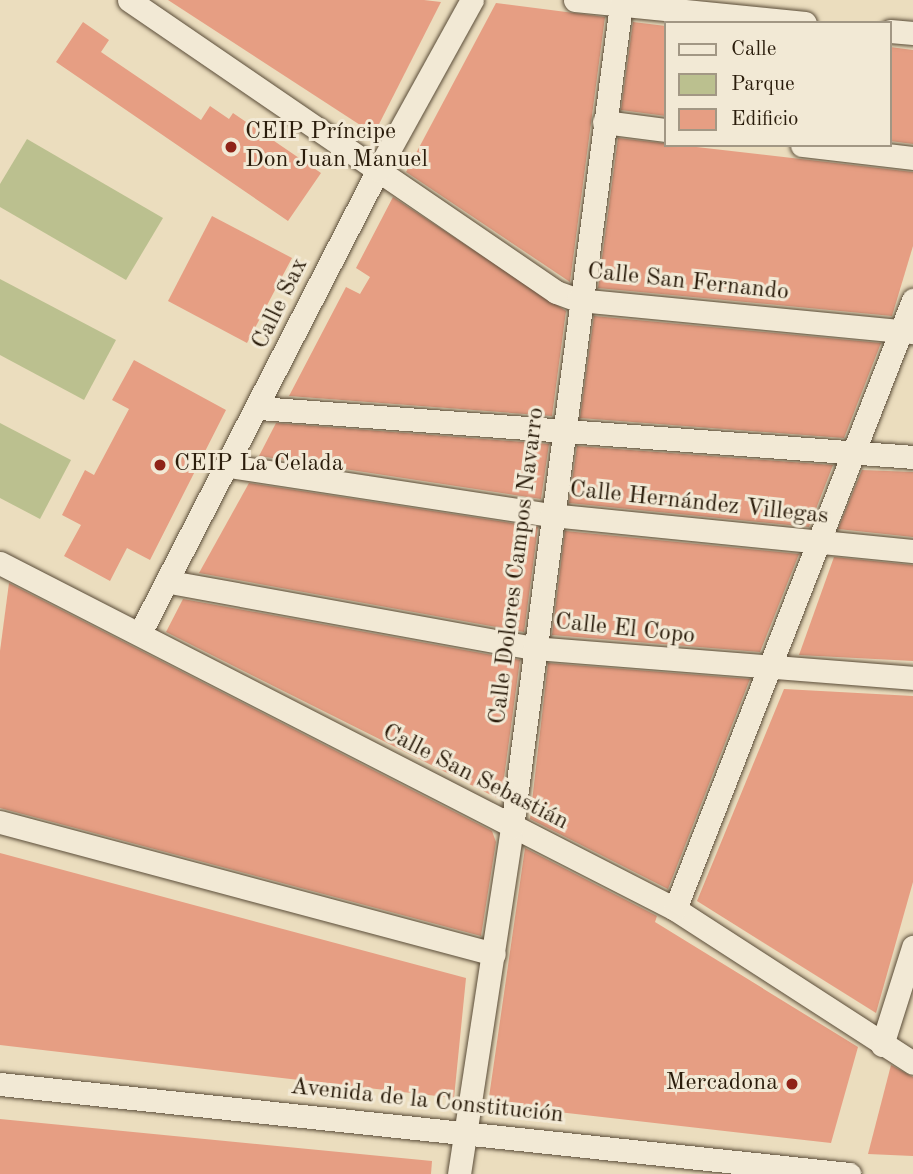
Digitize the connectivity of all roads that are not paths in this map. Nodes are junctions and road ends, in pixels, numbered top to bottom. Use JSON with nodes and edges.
{"nodes":[{"id":1,"x":130,"y":0,"type":"edge"},
{"id":2,"x":472,"y":0,"type":"edge"},
{"id":3,"x":575,"y":0,"type":"edge"},
{"id":4,"x":621,"y":5,"type":"junction"},
{"id":5,"x":785,"y":21,"type":"edge"},
{"id":6,"x":892,"y":31,"type":"edge"},
{"id":7,"x":913,"y":33,"type":"edge"},
{"id":8,"x":604,"y":122,"type":"junction"},
{"id":9,"x":664,"y":130,"type":"edge"},
{"id":10,"x":819,"y":147,"type":"edge"},
{"id":11,"x":913,"y":158,"type":"edge"},
{"id":12,"x":378,"y":170,"type":"junction"},
{"id":13,"x":578,"y":300,"type":"junction"},
{"id":14,"x":913,"y":300,"type":"edge"},
{"id":15,"x":908,"y":331,"type":"edge"},
{"id":16,"x":259,"y":408,"type":"junction"},
{"id":17,"x":562,"y":430,"type":"junction"},
{"id":18,"x":857,"y":453,"type":"junction"},
{"id":19,"x":913,"y":457,"type":"edge"},
{"id":20,"x":230,"y":466,"type":"junction"},
{"id":21,"x":551,"y":515,"type":"junction"},
{"id":22,"x":822,"y":543,"type":"junction"},
{"id":23,"x":913,"y":551,"type":"edge"},
{"id":24,"x":0,"y":563,"type":"edge"},
{"id":25,"x":170,"y":582,"type":"junction"},
{"id":26,"x":140,"y":633,"type":"junction"},
{"id":27,"x":534,"y":648,"type":"junction"},
{"id":28,"x":772,"y":671,"type":"junction"},
{"id":29,"x":913,"y":678,"type":"edge"},
{"id":30,"x":0,"y":822,"type":"edge"},
{"id":31,"x":512,"y":827,"type":"junction"},
{"id":32,"x":675,"y":909,"type":"junction"},
{"id":33,"x":913,"y":947,"type":"edge"},
{"id":34,"x":494,"y":954,"type":"junction"},
{"id":35,"x":908,"y":982,"type":"edge"},
{"id":36,"x":882,"y":1045,"type":"junction"},
{"id":37,"x":913,"y":1063,"type":"edge"},
{"id":38,"x":0,"y":1084,"type":"edge"},
{"id":39,"x":463,"y":1132,"type":"junction"},
{"id":40,"x":459,"y":1174,"type":"edge"},
{"id":41,"x":849,"y":1174,"type":"edge"}],
"edges":[{"from":1,"to":12,"type":"street","name":"Calle San Fernando"},
{"from":2,"to":12,"type":"street","name":"Calle Sax"},
{"from":3,"to":4,"type":"street"},
{"from":4,"to":5,"type":"street"},
{"from":4,"to":8,"type":"street","name":"Calle Dolores Campos Navarro"},
{"from":6,"to":7,"type":"street"},
{"from":8,"to":9,"type":"street"},
{"from":8,"to":13,"type":"street","name":"Calle Dolores Campos Navarro"},
{"from":10,"to":11,"type":"street"},
{"from":12,"to":13,"type":"street","name":"Calle San Fernando"},
{"from":12,"to":16,"type":"street","name":"Calle Sax"},
{"from":13,"to":15,"type":"street","name":"Calle San Fernando"},
{"from":13,"to":17,"type":"street","name":"Calle Dolores Campos Navarro"},
{"from":14,"to":15,"type":"street"},
{"from":15,"to":18,"type":"street"},
{"from":16,"to":17,"type":"street"},
{"from":16,"to":20,"type":"street","name":"Calle Sax"},
{"from":17,"to":18,"type":"street"},
{"from":17,"to":21,"type":"street","name":"Calle Dolores Campos Navarro"},
{"from":18,"to":19,"type":"street"},
{"from":18,"to":22,"type":"street"},
{"from":20,"to":21,"type":"street","name":"Calle Hernández Villegas"},
{"from":20,"to":25,"type":"street","name":"Calle Sax"},
{"from":21,"to":22,"type":"street","name":"Calle Hernández Villegas"},
{"from":21,"to":27,"type":"street","name":"Calle Dolores Campos Navarro"},
{"from":22,"to":23,"type":"street","name":"Calle Hernández Villegas"},
{"from":22,"to":28,"type":"street"},
{"from":24,"to":26,"type":"street","name":"Calle San Sebastián"},
{"from":25,"to":26,"type":"street","name":"Calle Sax"},
{"from":25,"to":27,"type":"street","name":"Calle El Copo"},
{"from":26,"to":31,"type":"street","name":"Calle San Sebastián"},
{"from":27,"to":28,"type":"street","name":"Calle El Copo"},
{"from":27,"to":31,"type":"street","name":"Calle Dolores Campos Navarro"},
{"from":28,"to":29,"type":"street","name":"Calle El Copo"},
{"from":28,"to":32,"type":"street"},
{"from":30,"to":34,"type":"street"},
{"from":31,"to":32,"type":"street","name":"Calle San Sebastián"},
{"from":31,"to":34,"type":"street","name":"Calle Dolores Campos Navarro"},
{"from":32,"to":36,"type":"street","name":"Calle San Sebastián"},
{"from":33,"to":35,"type":"street"},
{"from":34,"to":39,"type":"street","name":"Calle Dolores Campos Navarro"},
{"from":35,"to":36,"type":"street"},
{"from":36,"to":37,"type":"street","name":"Calle San Sebastián"},
{"from":38,"to":39,"type":"street","name":"Avenida de la Constitución"},
{"from":39,"to":40,"type":"street","name":"Calle Dolores Campos Navarro"},
{"from":39,"to":41,"type":"street","name":"Avenida de la Constitución"}]}
